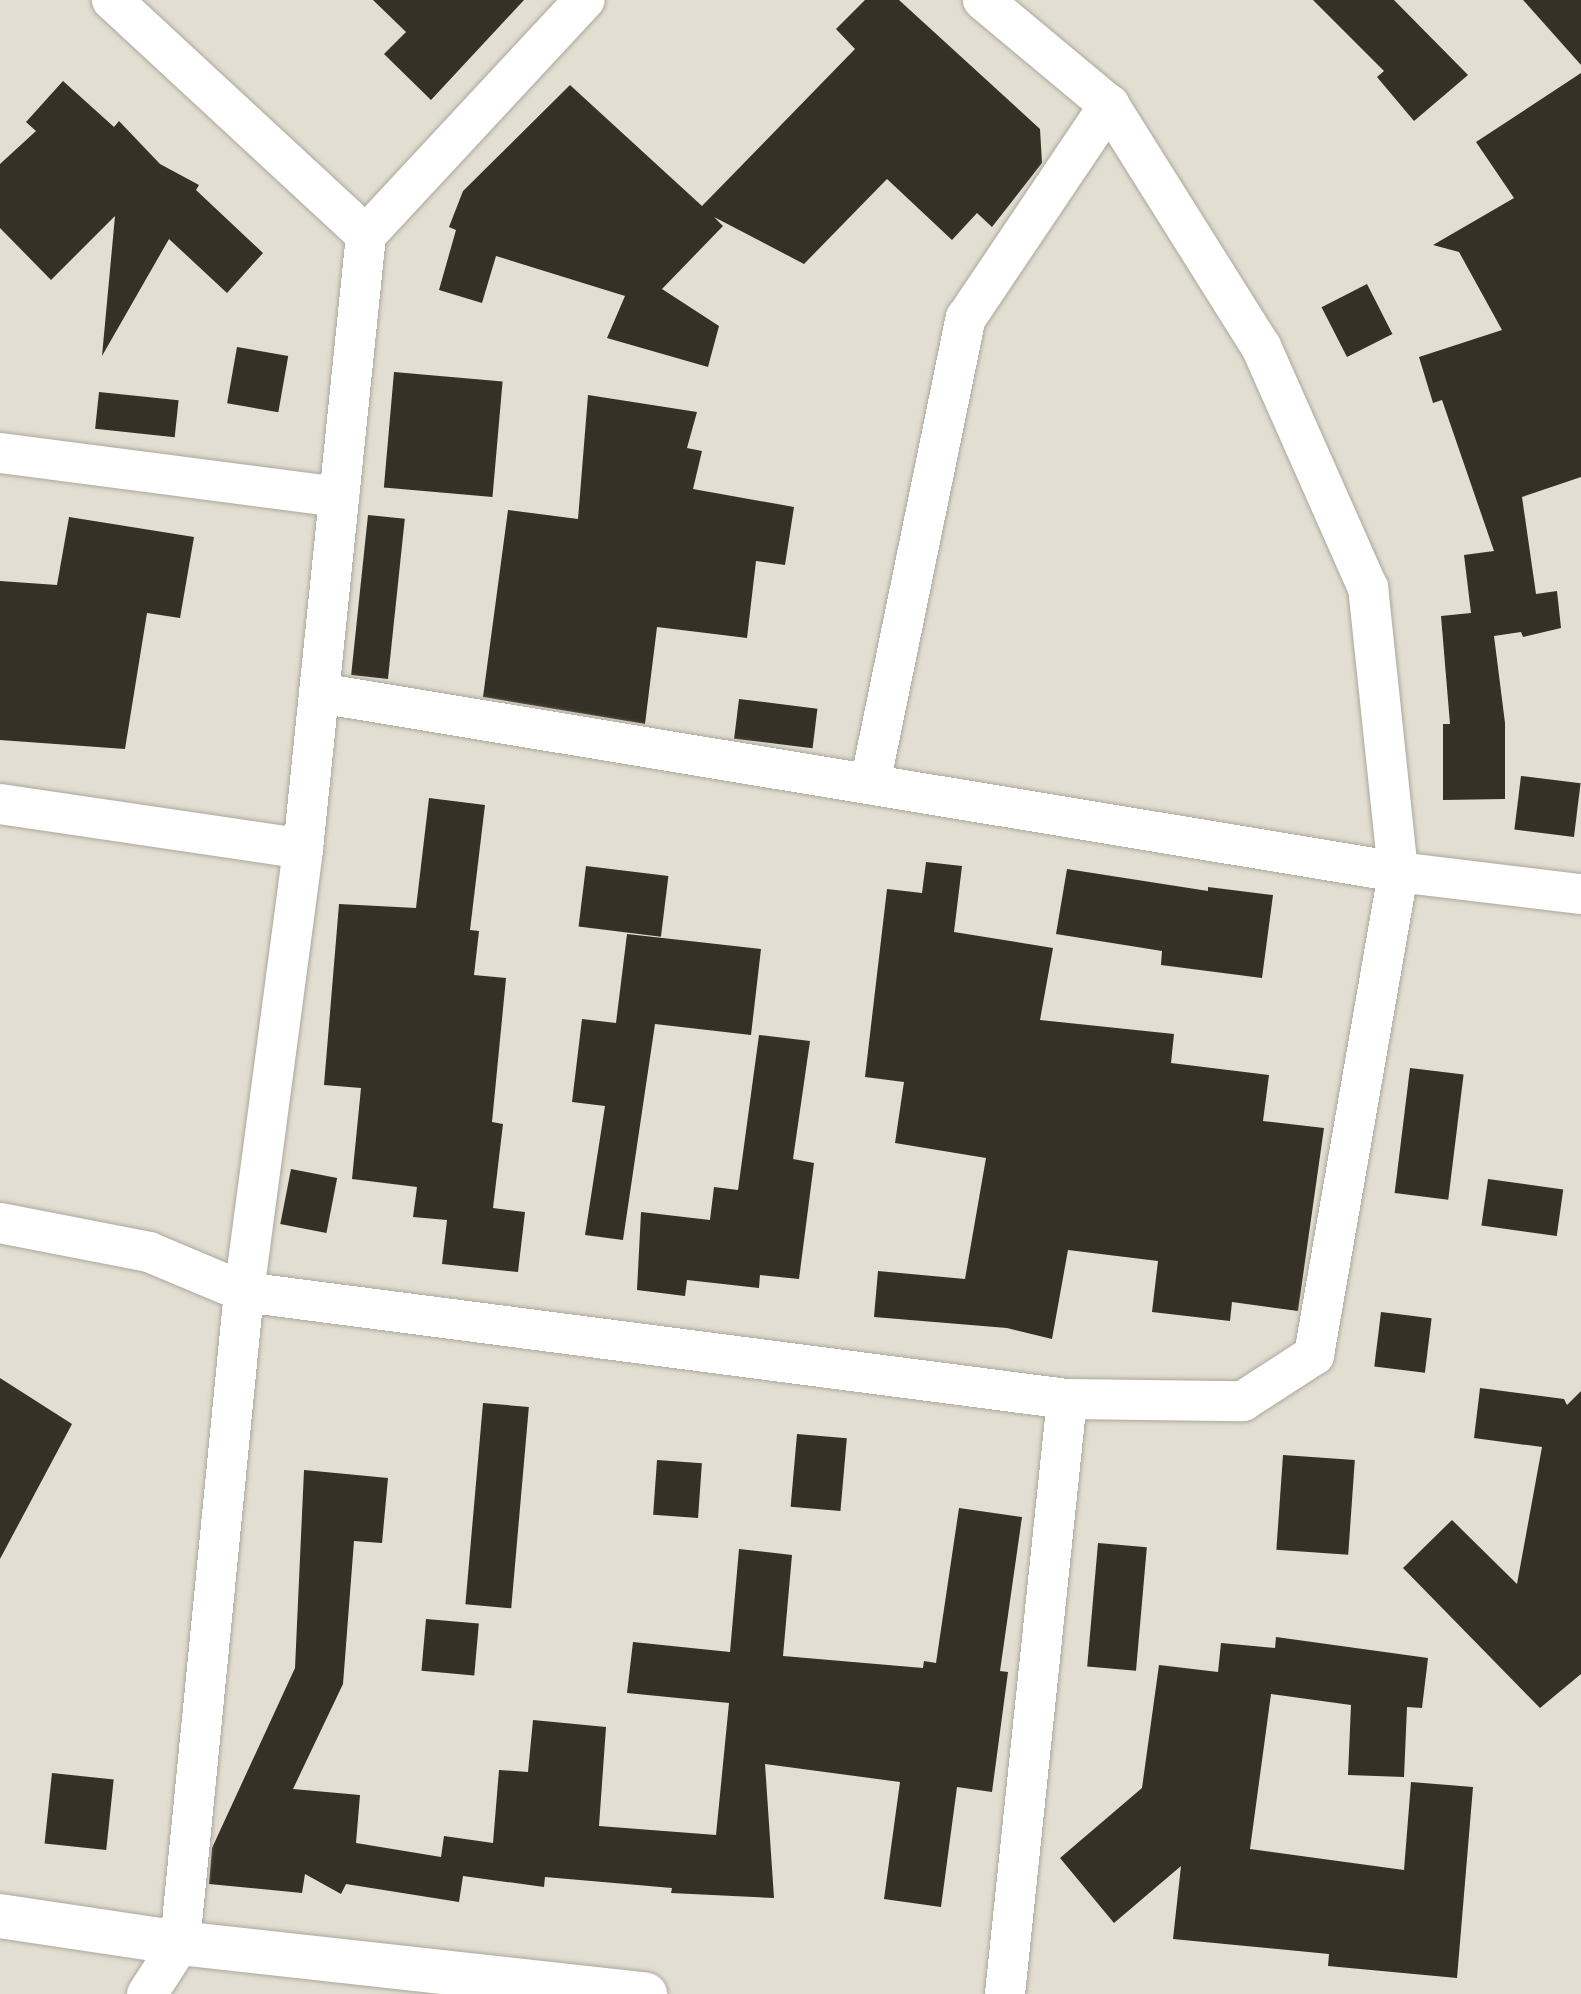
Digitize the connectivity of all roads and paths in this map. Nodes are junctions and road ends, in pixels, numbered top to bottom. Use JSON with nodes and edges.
{"nodes":[{"id":1,"x":112,"y":0,"type":"edge"},
{"id":2,"x":584,"y":0,"type":"edge"},
{"id":3,"x":983,"y":0,"type":"edge"},
{"id":4,"x":1109,"y":105,"type":"junction"},
{"id":5,"x":366,"y":235,"type":"junction"},
{"id":6,"x":0,"y":453,"type":"edge"},
{"id":7,"x":339,"y":497,"type":"junction"},
{"id":8,"x":319,"y":693,"type":"junction"},
{"id":9,"x":870,"y":784,"type":"junction"},
{"id":10,"x":0,"y":804,"type":"edge"},
{"id":11,"x":303,"y":849,"type":"junction"},
{"id":12,"x":1398,"y":872,"type":"junction"},
{"id":13,"x":1581,"y":894,"type":"edge"},
{"id":14,"x":0,"y":1223,"type":"edge"},
{"id":15,"x":244,"y":1292,"type":"junction"},
{"id":16,"x":1067,"y":1399,"type":"junction"},
{"id":17,"x":0,"y":1916,"type":"edge"},
{"id":18,"x":180,"y":1943,"type":"junction"},
{"id":19,"x":147,"y":1994,"type":"edge"},
{"id":20,"x":645,"y":1994,"type":"edge"},
{"id":21,"x":1005,"y":1994,"type":"edge"}],
"edges":[{"from":1,"to":5,"type":"street"},
{"from":2,"to":5,"type":"street"},
{"from":3,"to":4,"type":"street"},
{"from":4,"to":9,"type":"street"},
{"from":4,"to":12,"type":"street"},
{"from":5,"to":7,"type":"street"},
{"from":6,"to":7,"type":"street"},
{"from":7,"to":8,"type":"street"},
{"from":8,"to":9,"type":"street"},
{"from":8,"to":11,"type":"street"},
{"from":9,"to":12,"type":"street"},
{"from":10,"to":11,"type":"street"},
{"from":11,"to":15,"type":"street"},
{"from":12,"to":13,"type":"street"},
{"from":12,"to":16,"type":"street"},
{"from":14,"to":15,"type":"street"},
{"from":15,"to":16,"type":"street"},
{"from":15,"to":18,"type":"street"},
{"from":16,"to":21,"type":"street"},
{"from":17,"to":18,"type":"main road"},
{"from":18,"to":19,"type":"street"},
{"from":18,"to":20,"type":"main road"}]}
